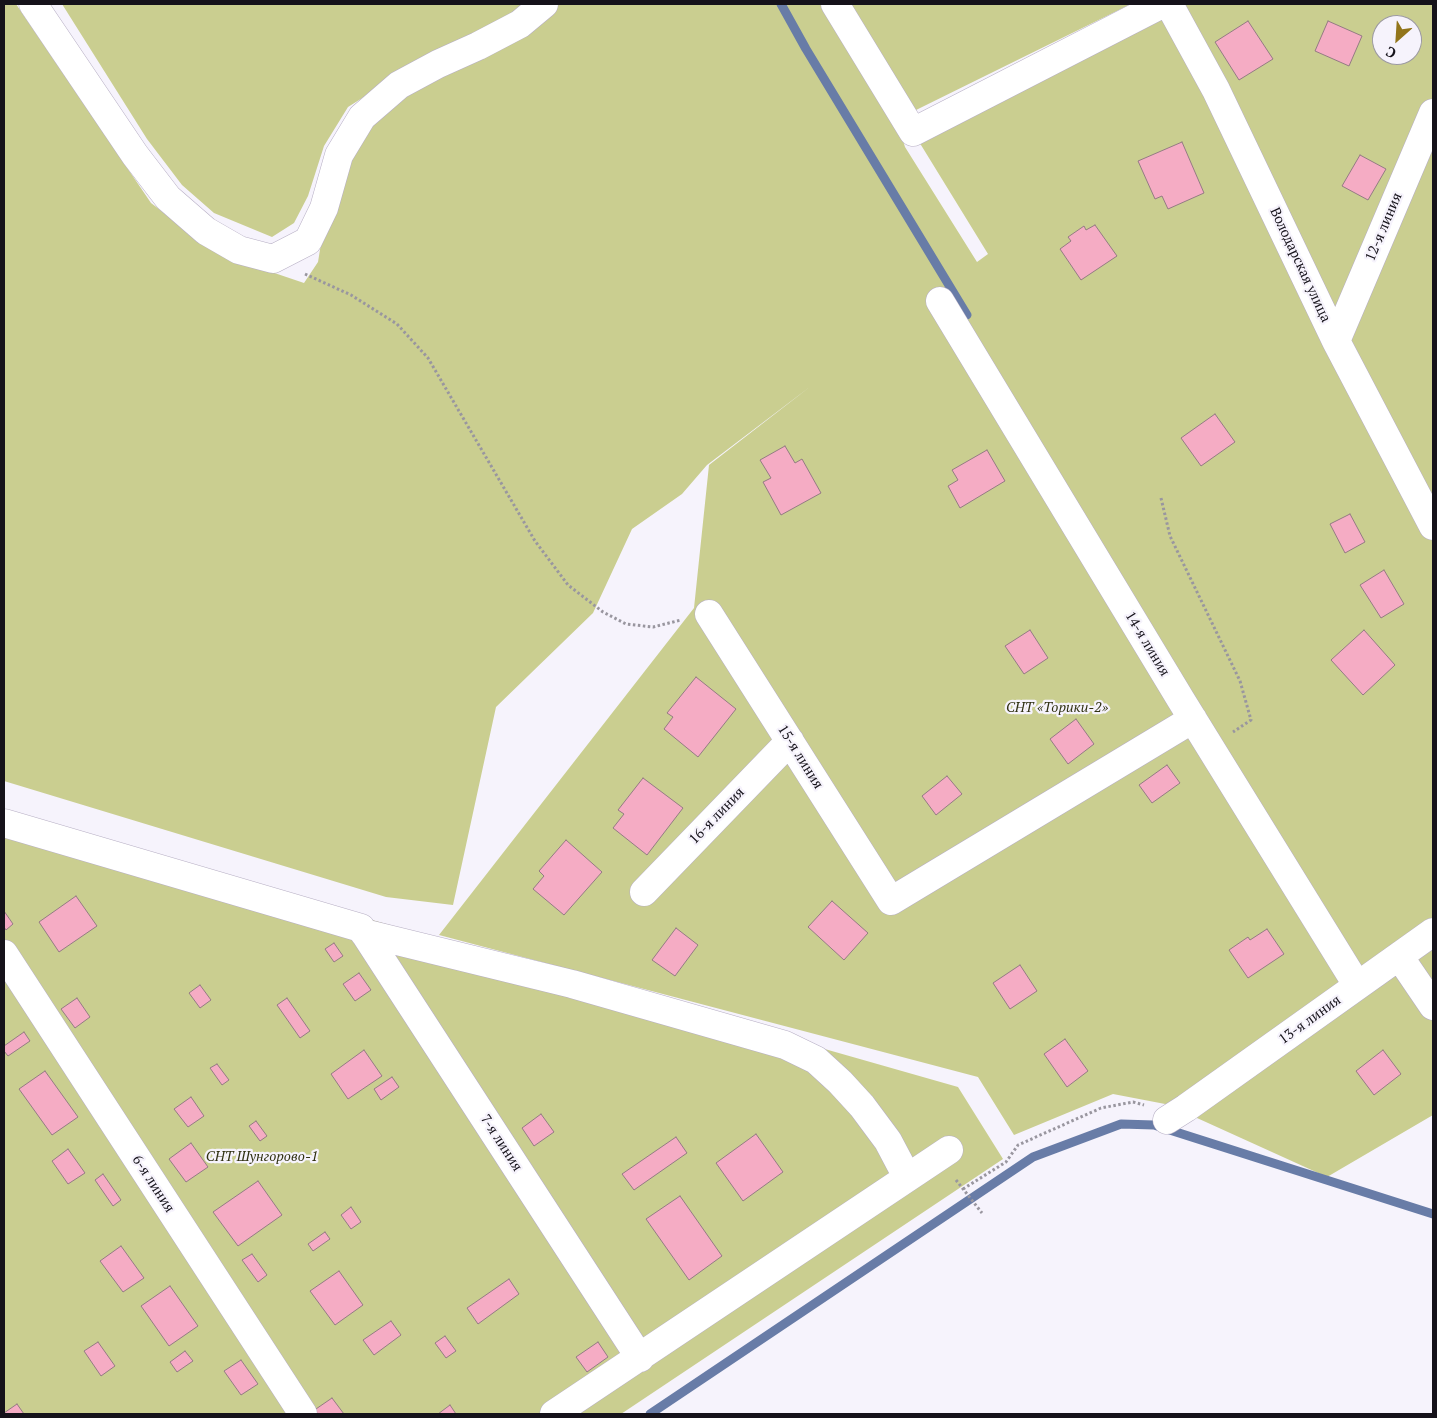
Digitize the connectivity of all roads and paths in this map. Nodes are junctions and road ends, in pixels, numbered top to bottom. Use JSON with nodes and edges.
{"nodes":[{"id":1,"x":33,"y":4,"type":"edge"},
{"id":2,"x":544,"y":4,"type":"edge"},
{"id":3,"x":835,"y":4,"type":"edge"},
{"id":4,"x":1162,"y":4,"type":"edge"},
{"id":5,"x":1169,"y":4,"type":"edge"},
{"id":6,"x":1433,"y":113,"type":"edge"},
{"id":7,"x":1424,"y":157,"type":"edge"},
{"id":8,"x":273,"y":259,"type":"junction"},
{"id":9,"x":940,"y":301,"type":"dead end"},
{"id":10,"x":1336,"y":341,"type":"junction"},
{"id":11,"x":1161,"y":498,"type":"dead end"},
{"id":12,"x":1433,"y":526,"type":"edge"},
{"id":13,"x":709,"y":614,"type":"joint"},
{"id":14,"x":1193,"y":719,"type":"junction"},
{"id":15,"x":790,"y":741,"type":"junction"},
{"id":16,"x":1210,"y":747,"type":"junction"},
{"id":17,"x":4,"y":823,"type":"edge"},
{"id":18,"x":644,"y":892,"type":"dead end"},
{"id":19,"x":363,"y":931,"type":"junction"},
{"id":20,"x":1433,"y":932,"type":"edge"},
{"id":21,"x":4,"y":954,"type":"edge"},
{"id":22,"x":1399,"y":956,"type":"junction"},
{"id":23,"x":1357,"y":986,"type":"junction"},
{"id":24,"x":1433,"y":1006,"type":"edge"},
{"id":25,"x":1177,"y":1113,"type":"joint"},
{"id":26,"x":949,"y":1150,"type":"dead end"},
{"id":27,"x":907,"y":1177,"type":"junction"},
{"id":28,"x":982,"y":1213,"type":"dead end"},
{"id":29,"x":640,"y":1358,"type":"junction"},
{"id":30,"x":303,"y":1414,"type":"edge"},
{"id":31,"x":554,"y":1414,"type":"edge"}],
"edges":[{"from":1,"to":8,"type":"street"},
{"from":2,"to":8,"type":"street"},
{"from":3,"to":4,"type":"street"},
{"from":5,"to":10,"type":"street","name":"Володарская улица"},
{"from":6,"to":7,"type":"street","name":"12-я линия"},
{"from":7,"to":10,"type":"street","name":"12-я линия"},
{"from":8,"to":13,"type":"path"},
{"from":9,"to":14,"type":"street","name":"14-я линия"},
{"from":10,"to":12,"type":"street","name":"Володарская улица"},
{"from":11,"to":16,"type":"path"},
{"from":13,"to":15,"type":"street","name":"15-я линия"},
{"from":14,"to":15,"type":"street","name":"15-я линия"},
{"from":14,"to":16,"type":"street","name":"14-я линия"},
{"from":15,"to":18,"type":"street","name":"16-я линия"},
{"from":16,"to":23,"type":"street","name":"14-я линия"},
{"from":17,"to":19,"type":"street"},
{"from":19,"to":27,"type":"street"},
{"from":19,"to":29,"type":"street","name":"7-я линия"},
{"from":20,"to":22,"type":"street","name":"13-я линия"},
{"from":21,"to":30,"type":"street","name":"6-я линия"},
{"from":22,"to":23,"type":"street","name":"13-я линия"},
{"from":22,"to":24,"type":"street"},
{"from":23,"to":25,"type":"street","name":"13-я линия"},
{"from":25,"to":28,"type":"path"},
{"from":26,"to":27,"type":"street"},
{"from":27,"to":29,"type":"street"},
{"from":29,"to":31,"type":"street"}]}
